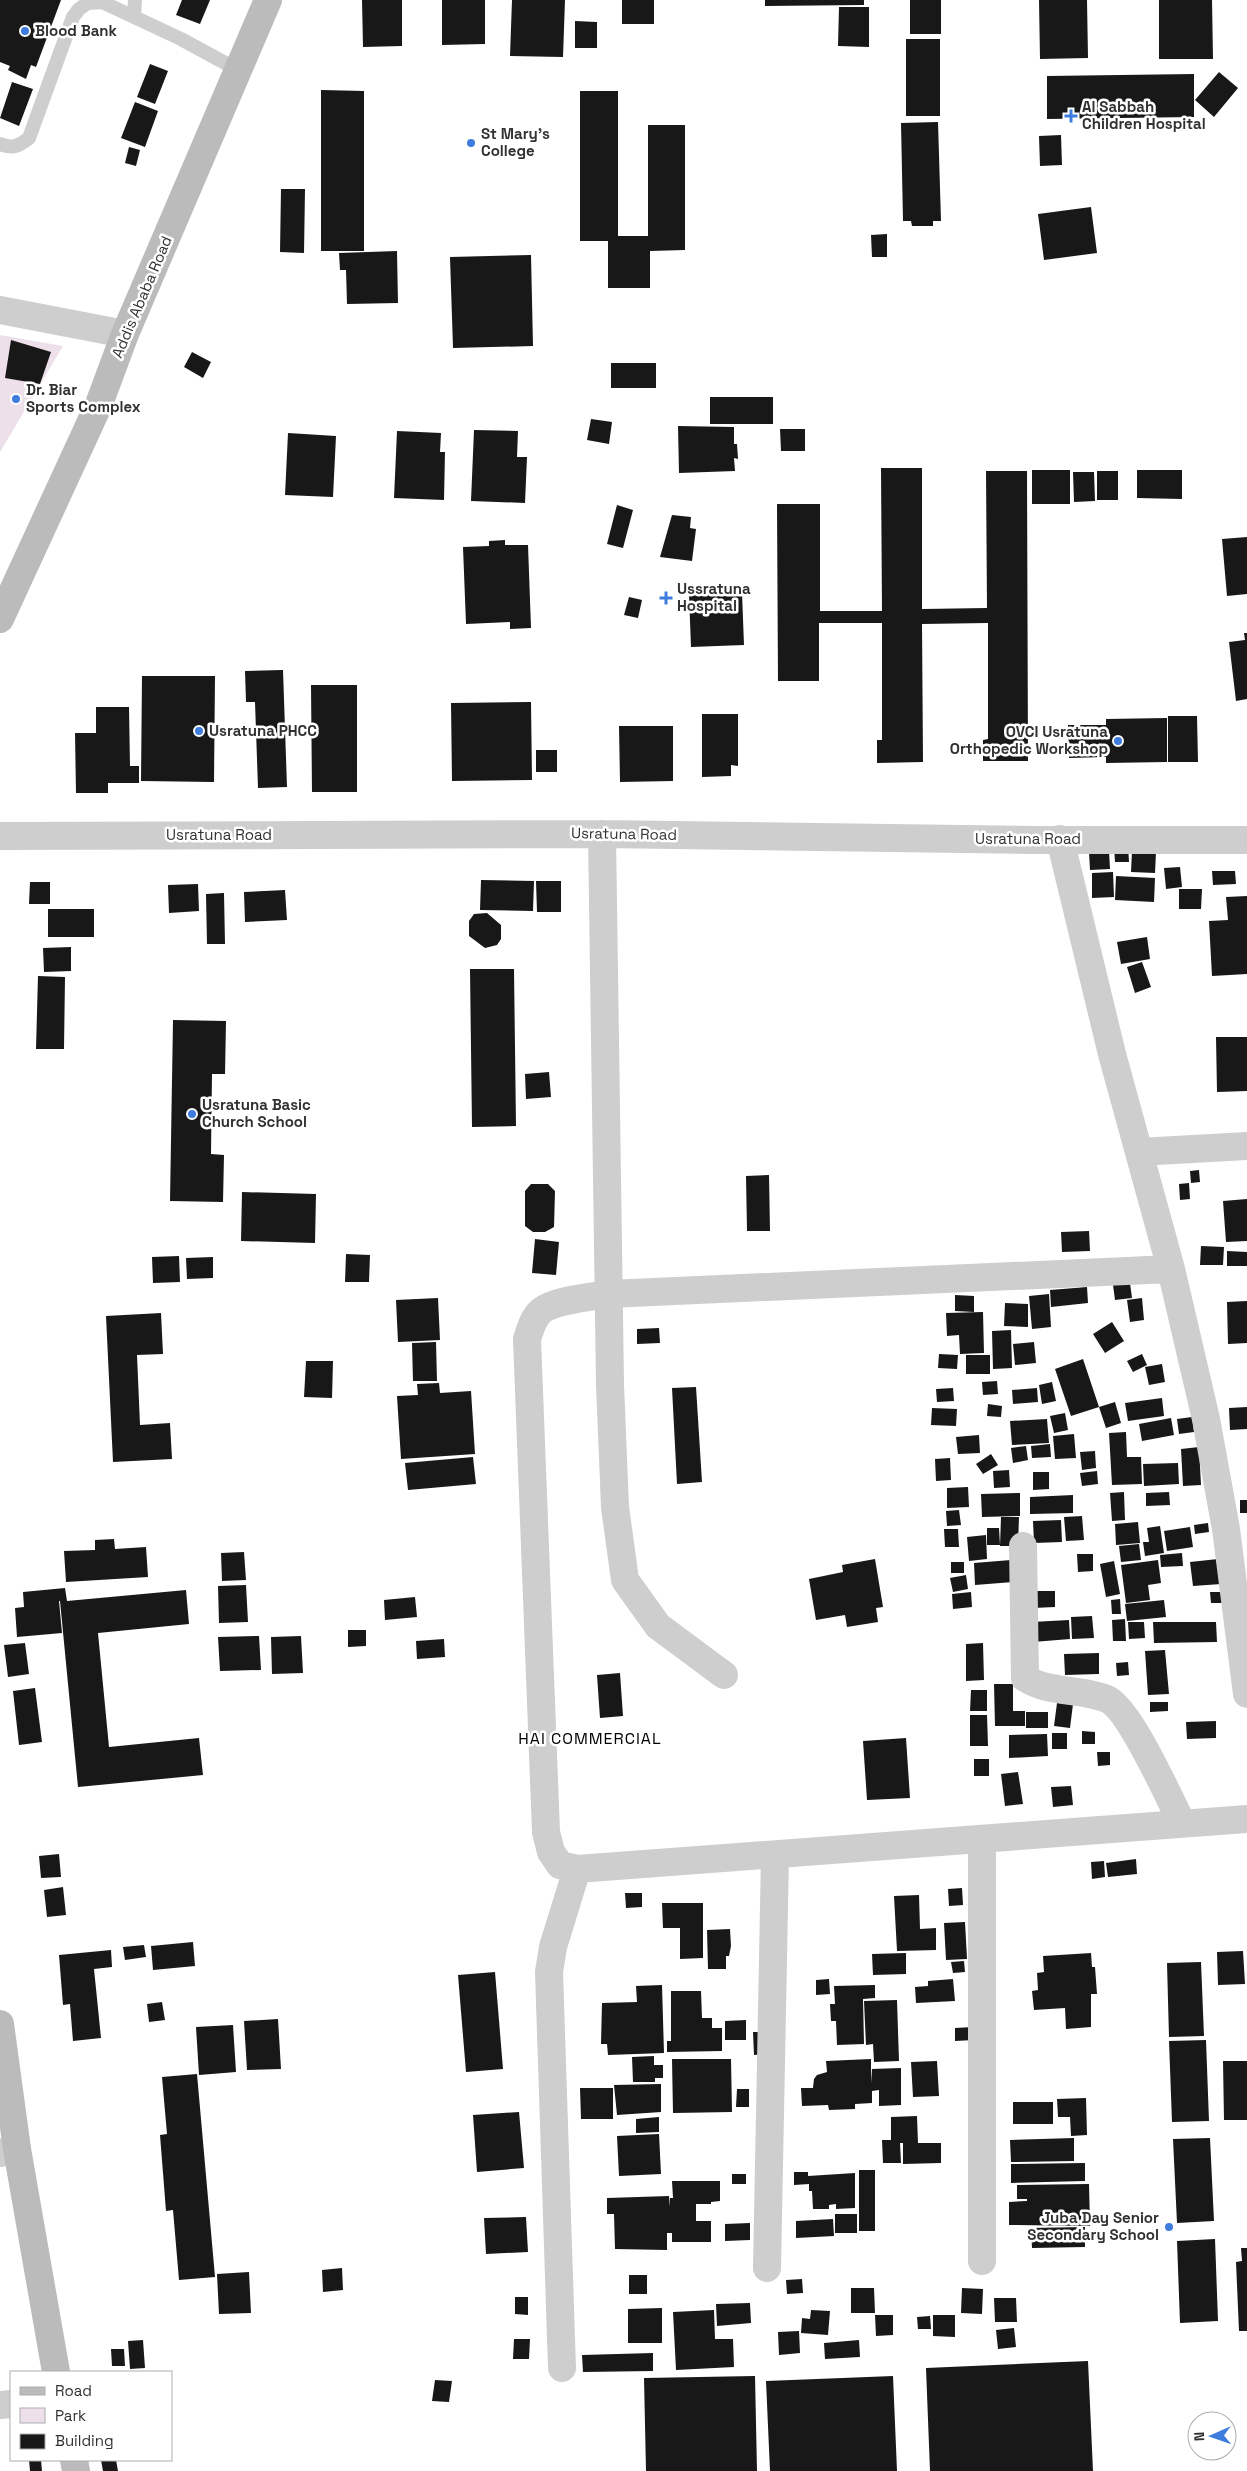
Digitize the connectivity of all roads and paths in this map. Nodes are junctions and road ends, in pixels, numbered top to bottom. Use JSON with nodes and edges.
{"nodes":[{"id":1,"x":135,"y":0,"type":"edge"},
{"id":2,"x":268,"y":0,"type":"edge"},
{"id":3,"x":134,"y":16,"type":"junction"},
{"id":4,"x":238,"y":70,"type":"junction"},
{"id":5,"x":0,"y":144,"type":"edge"},
{"id":6,"x":0,"y":310,"type":"edge"},
{"id":7,"x":125,"y":334,"type":"junction"},
{"id":8,"x":0,"y":620,"type":"edge"},
{"id":9,"x":602,"y":834,"type":"junction"},
{"id":10,"x":0,"y":836,"type":"edge"},
{"id":11,"x":1060,"y":839,"type":"junction"},
{"id":12,"x":1247,"y":840,"type":"edge"},
{"id":13,"x":1247,"y":1146,"type":"edge"},
{"id":14,"x":1139,"y":1152,"type":"junction"},
{"id":15,"x":1171,"y":1269,"type":"junction"},
{"id":16,"x":609,"y":1294,"type":"junction"},
{"id":17,"x":1023,"y":1546,"type":"dead end"},
{"id":18,"x":724,"y":1675,"type":"dead end"},
{"id":19,"x":1247,"y":1694,"type":"edge"},
{"id":20,"x":1247,"y":1819,"type":"edge"},
{"id":21,"x":1182,"y":1823,"type":"junction"},
{"id":22,"x":982,"y":1839,"type":"junction"},
{"id":23,"x":775,"y":1855,"type":"junction"},
{"id":24,"x":577,"y":1869,"type":"junction"},
{"id":25,"x":0,"y":2024,"type":"edge"},
{"id":26,"x":9,"y":2151,"type":"edge"},
{"id":27,"x":982,"y":2261,"type":"dead end"},
{"id":28,"x":767,"y":2268,"type":"dead end"},
{"id":29,"x":562,"y":2368,"type":"dead end"},
{"id":30,"x":56,"y":2371,"type":"edge"}],
"edges":[{"from":1,"to":3,"type":"lane"},
{"from":2,"to":4,"type":"main road","name":"Addis Ababa Road"},
{"from":3,"to":4,"type":"lane"},
{"from":3,"to":5,"type":"lane"},
{"from":4,"to":7,"type":"main road","name":"Addis Ababa Road"},
{"from":6,"to":7,"type":"street"},
{"from":7,"to":8,"type":"main road","name":"Addis Ababa Road"},
{"from":9,"to":10,"type":"street","name":"Usratuna Road"},
{"from":9,"to":11,"type":"street","name":"Usratuna Road"},
{"from":9,"to":16,"type":"street"},
{"from":11,"to":12,"type":"street","name":"Usratuna Road"},
{"from":11,"to":14,"type":"street"},
{"from":13,"to":14,"type":"street"},
{"from":14,"to":15,"type":"street"},
{"from":15,"to":16,"type":"street"},
{"from":15,"to":19,"type":"street"},
{"from":16,"to":18,"type":"street"},
{"from":16,"to":24,"type":"street"},
{"from":17,"to":21,"type":"street"},
{"from":20,"to":21,"type":"street"},
{"from":21,"to":22,"type":"street"},
{"from":22,"to":23,"type":"street"},
{"from":22,"to":27,"type":"street"},
{"from":23,"to":24,"type":"street"},
{"from":23,"to":28,"type":"street"},
{"from":24,"to":29,"type":"street"},
{"from":25,"to":26,"type":"main road"},
{"from":26,"to":30,"type":"main road"}]}
